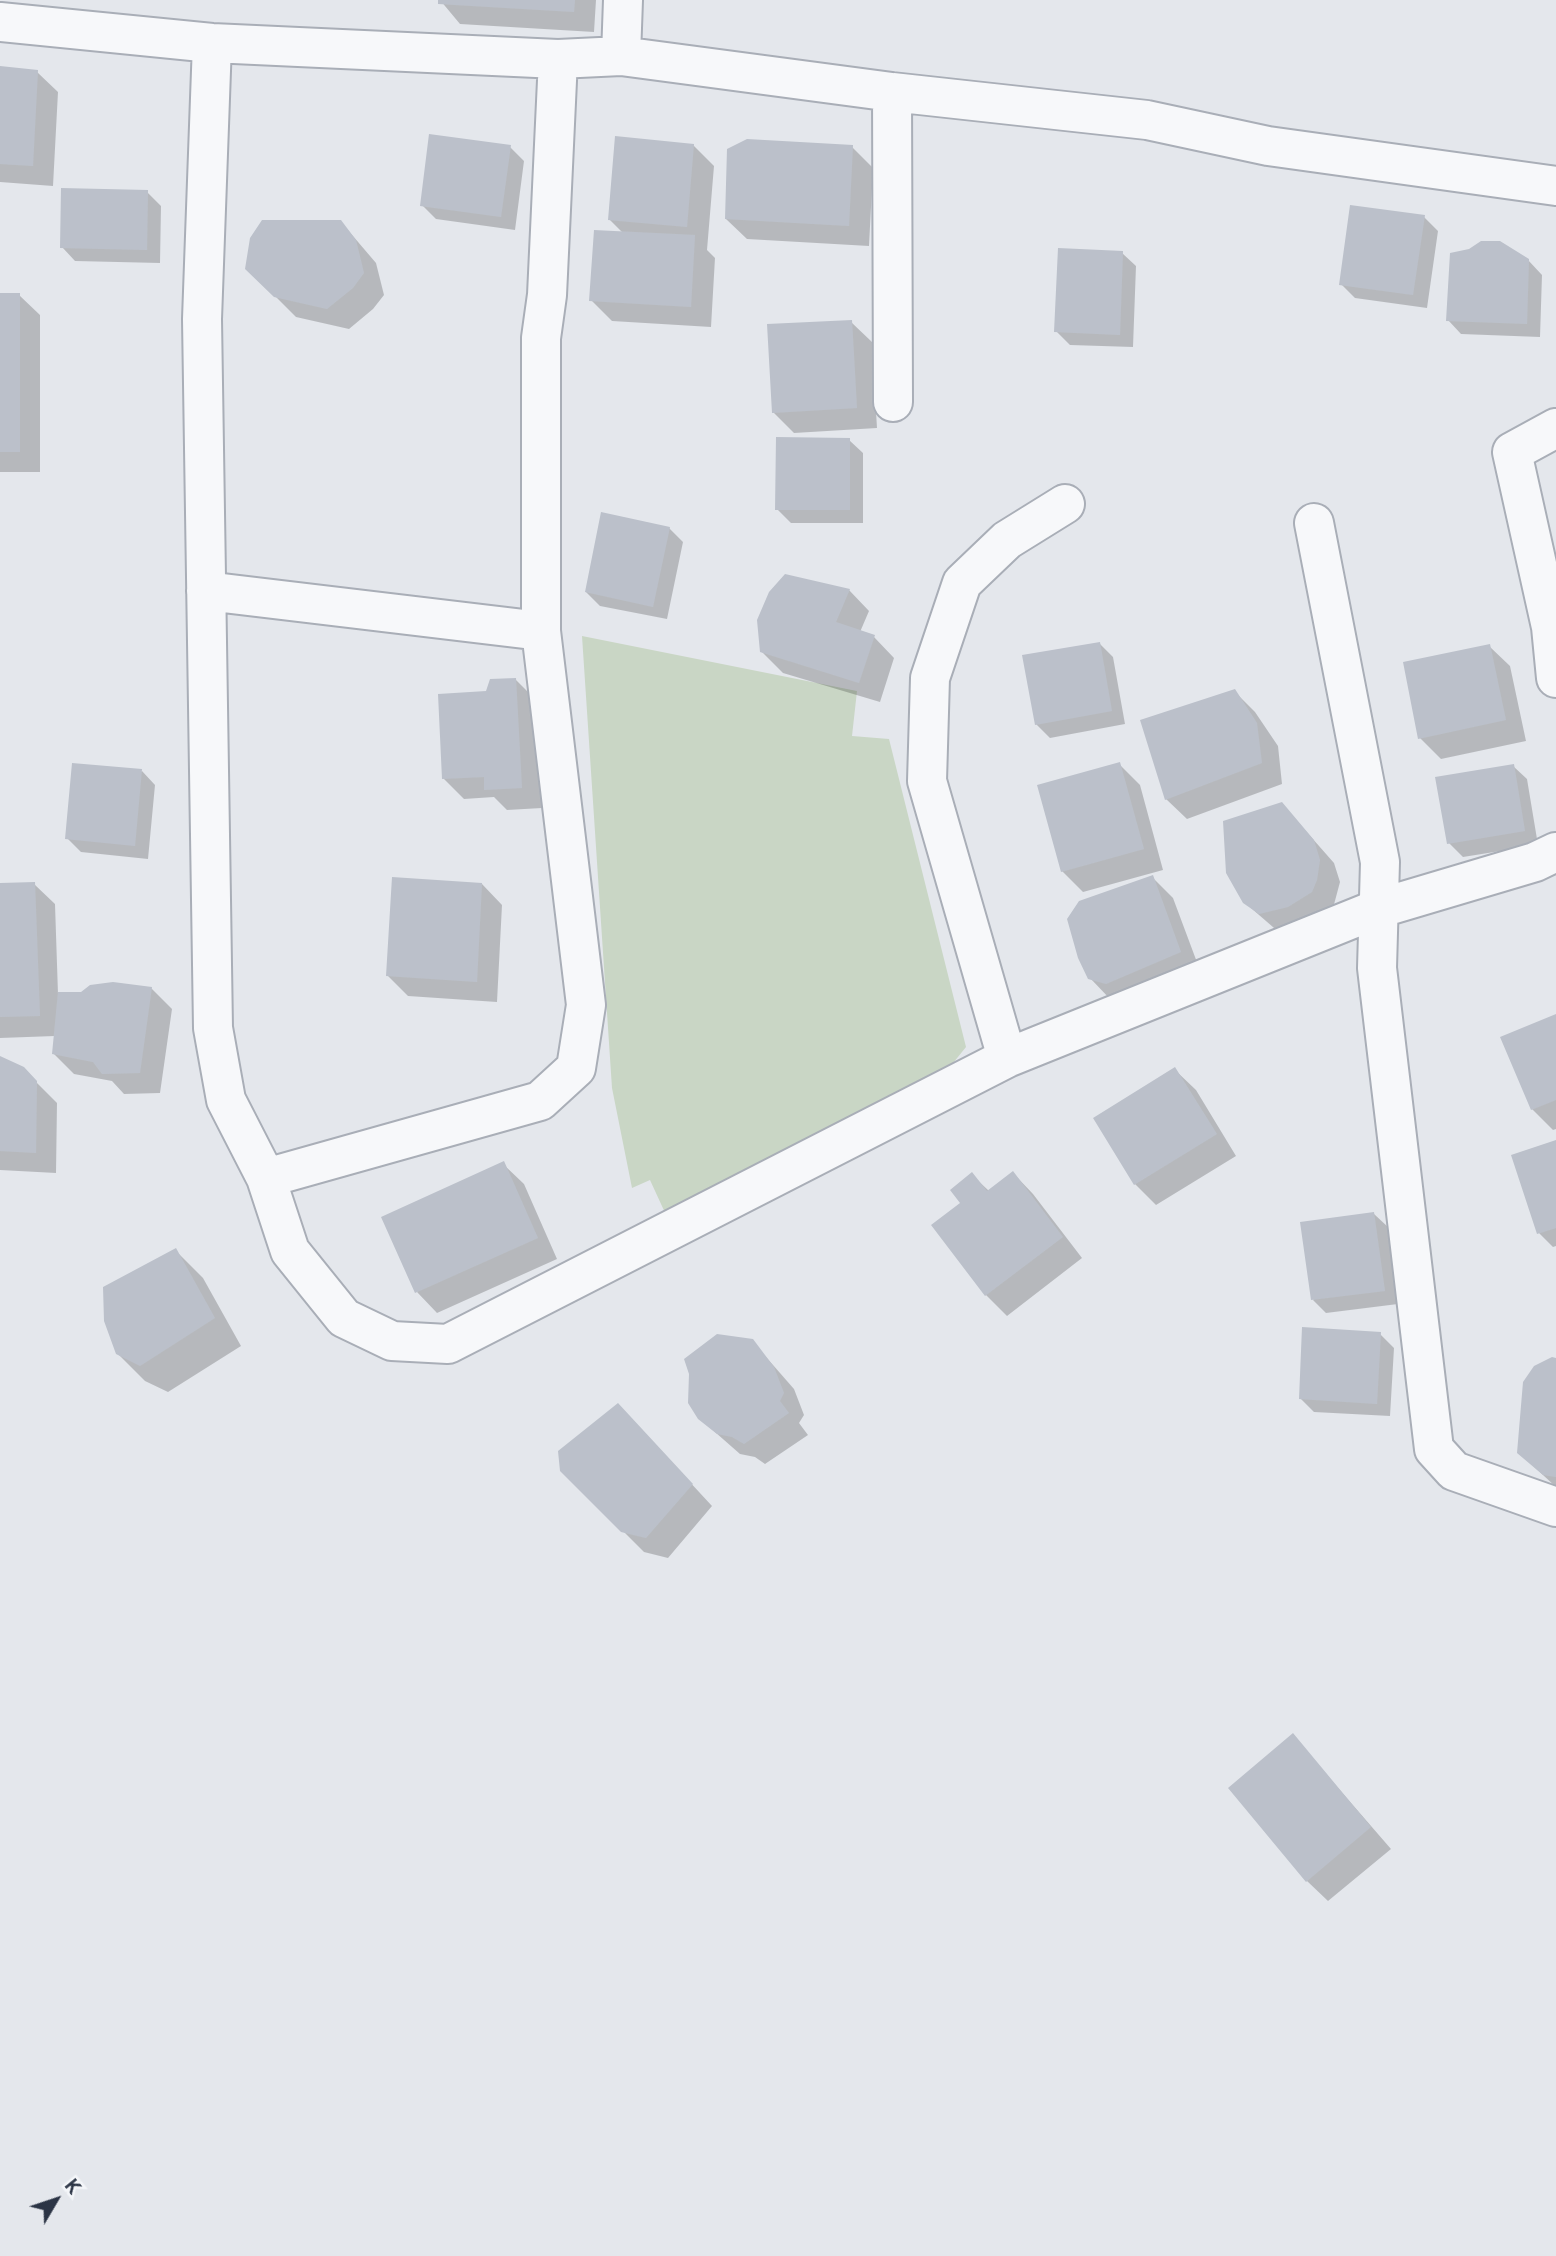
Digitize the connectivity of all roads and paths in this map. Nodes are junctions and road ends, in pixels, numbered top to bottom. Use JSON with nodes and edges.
{"nodes":[{"id":1,"x":623,"y":0,"type":"edge"},
{"id":2,"x":0,"y":22,"type":"edge"},
{"id":3,"x":212,"y":43,"type":"junction"},
{"id":4,"x":621,"y":56,"type":"junction"},
{"id":5,"x":558,"y":60,"type":"junction"},
{"id":6,"x":891,"y":92,"type":"junction"},
{"id":7,"x":1556,"y":186,"type":"edge"},
{"id":8,"x":893,"y":402,"type":"dead end"},
{"id":9,"x":1556,"y":428,"type":"edge"},
{"id":10,"x":1065,"y":504,"type":"dead end"},
{"id":11,"x":1314,"y":523,"type":"dead end"},
{"id":12,"x":206,"y":591,"type":"junction"},
{"id":13,"x":1553,"y":626,"type":"edge"},
{"id":14,"x":541,"y":631,"type":"junction"},
{"id":15,"x":1556,"y":678,"type":"edge"},
{"id":16,"x":1556,"y":852,"type":"edge"},
{"id":17,"x":1377,"y":909,"type":"junction"},
{"id":18,"x":1007,"y":1058,"type":"junction"},
{"id":19,"x":266,"y":1178,"type":"junction"},
{"id":20,"x":1556,"y":1507,"type":"edge"}],
"edges":[{"from":1,"to":4,"type":"street"},
{"from":2,"to":3,"type":"street"},
{"from":3,"to":5,"type":"street"},
{"from":3,"to":12,"type":"street"},
{"from":4,"to":5,"type":"street"},
{"from":4,"to":6,"type":"street"},
{"from":5,"to":14,"type":"street"},
{"from":6,"to":7,"type":"street"},
{"from":6,"to":8,"type":"street"},
{"from":9,"to":13,"type":"street"},
{"from":10,"to":18,"type":"street"},
{"from":11,"to":17,"type":"street"},
{"from":12,"to":14,"type":"street"},
{"from":12,"to":19,"type":"street"},
{"from":13,"to":15,"type":"street"},
{"from":14,"to":19,"type":"street"},
{"from":16,"to":17,"type":"street"},
{"from":17,"to":18,"type":"street"},
{"from":17,"to":20,"type":"street"},
{"from":18,"to":19,"type":"street"}]}
